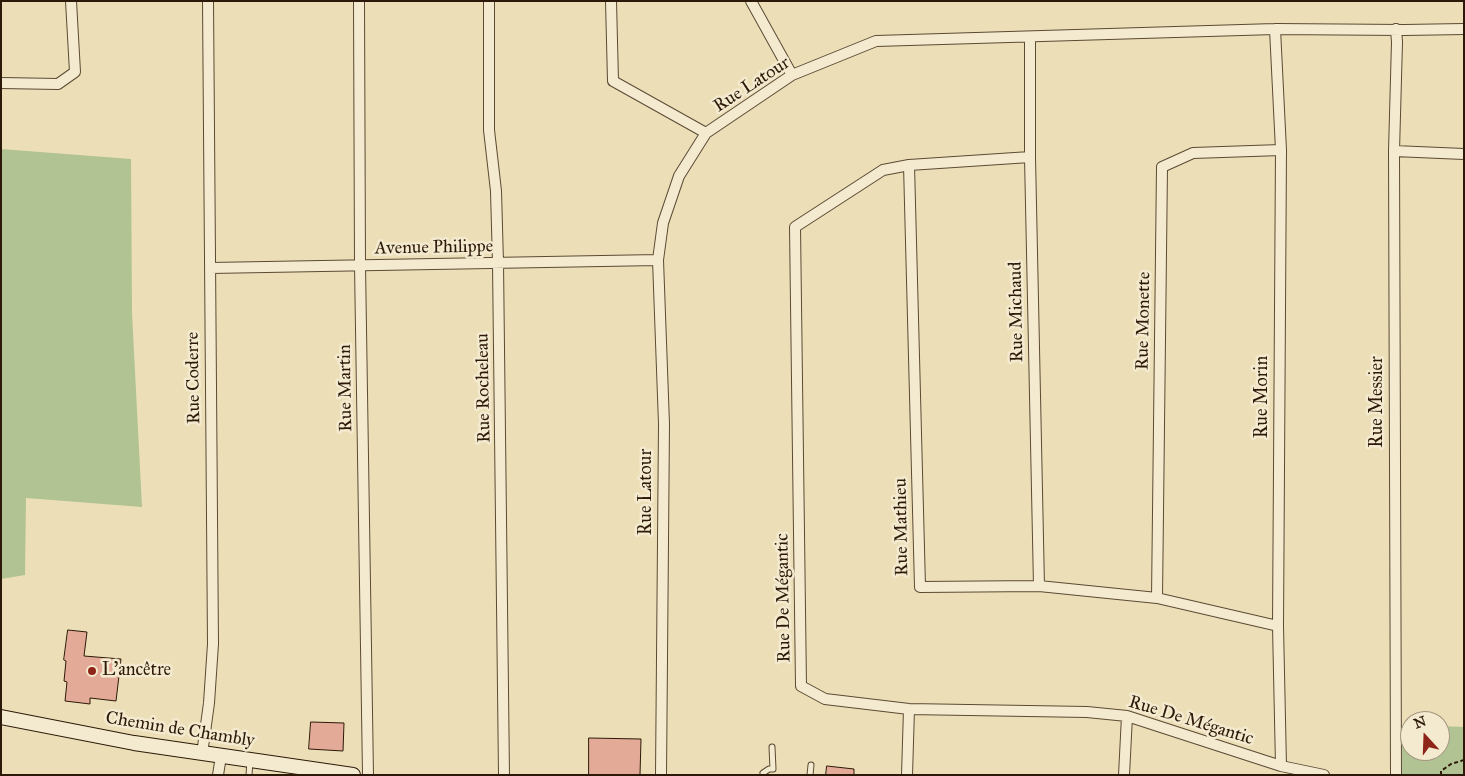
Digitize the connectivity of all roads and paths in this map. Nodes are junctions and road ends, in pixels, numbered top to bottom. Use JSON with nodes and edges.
{"nodes":[{"id":1,"x":71,"y":1,"type":"edge"},
{"id":2,"x":208,"y":1,"type":"edge"},
{"id":3,"x":359,"y":1,"type":"edge"},
{"id":4,"x":489,"y":1,"type":"edge"},
{"id":5,"x":611,"y":1,"type":"edge"},
{"id":6,"x":751,"y":1,"type":"edge"},
{"id":7,"x":1275,"y":28,"type":"junction"},
{"id":8,"x":1396,"y":29,"type":"junction"},
{"id":9,"x":1464,"y":29,"type":"edge"},
{"id":10,"x":1030,"y":37,"type":"junction"},
{"id":11,"x":792,"y":75,"type":"junction"},
{"id":12,"x":1,"y":83,"type":"edge"},
{"id":13,"x":706,"y":133,"type":"junction"},
{"id":14,"x":1281,"y":150,"type":"junction"},
{"id":15,"x":1394,"y":151,"type":"junction"},
{"id":16,"x":1464,"y":154,"type":"edge"},
{"id":17,"x":1030,"y":157,"type":"junction"},
{"id":18,"x":909,"y":166,"type":"junction"},
{"id":19,"x":658,"y":260,"type":"junction"},
{"id":20,"x":498,"y":263,"type":"junction"},
{"id":21,"x":360,"y":266,"type":"junction"},
{"id":22,"x":210,"y":268,"type":"junction"},
{"id":23,"x":1039,"y":586,"type":"junction"},
{"id":24,"x":1157,"y":598,"type":"junction"},
{"id":25,"x":1278,"y":626,"type":"junction"},
{"id":26,"x":909,"y":709,"type":"junction"},
{"id":27,"x":1127,"y":716,"type":"junction"},
{"id":28,"x":1,"y":717,"type":"edge"},
{"id":29,"x":772,"y":747,"type":"dead end"},
{"id":30,"x":202,"y":754,"type":"junction"},
{"id":31,"x":222,"y":756,"type":"junction"},
{"id":32,"x":1464,"y":760,"type":"edge"},
{"id":33,"x":811,"y":765,"type":"dead end"},
{"id":34,"x":764,"y":766,"type":"dead end"},
{"id":35,"x":1281,"y":766,"type":"junction"},
{"id":36,"x":249,"y":768,"type":"edge"},
{"id":37,"x":763,"y":774,"type":"edge"},
{"id":38,"x":218,"y":775,"type":"edge"},
{"id":39,"x":353,"y":775,"type":"edge"},
{"id":40,"x":368,"y":775,"type":"edge"},
{"id":41,"x":504,"y":775,"type":"edge"},
{"id":42,"x":662,"y":775,"type":"edge"},
{"id":43,"x":810,"y":775,"type":"edge"},
{"id":44,"x":908,"y":775,"type":"edge"},
{"id":45,"x":1124,"y":775,"type":"edge"},
{"id":46,"x":1324,"y":775,"type":"edge"},
{"id":47,"x":1396,"y":775,"type":"edge"},
{"id":48,"x":1441,"y":775,"type":"edge"}],
"edges":[{"from":1,"to":12,"type":"street"},
{"from":2,"to":22,"type":"street","name":"Rue Coderre"},
{"from":3,"to":21,"type":"street","name":"Rue Martin"},
{"from":4,"to":20,"type":"street","name":"Rue Rocheleau"},
{"from":5,"to":13,"type":"street"},
{"from":6,"to":11,"type":"street"},
{"from":7,"to":8,"type":"street","name":"Rue Latour"},
{"from":7,"to":10,"type":"street","name":"Rue Latour"},
{"from":7,"to":14,"type":"street","name":"Rue Morin"},
{"from":8,"to":9,"type":"street","name":"Rue Latour"},
{"from":8,"to":15,"type":"street","name":"Rue Messier"},
{"from":10,"to":11,"type":"street","name":"Rue Latour"},
{"from":10,"to":17,"type":"street","name":"Rue Michaud"},
{"from":11,"to":13,"type":"street","name":"Rue Latour"},
{"from":13,"to":19,"type":"street","name":"Rue Latour"},
{"from":14,"to":24,"type":"street","name":"Rue Monette"},
{"from":14,"to":25,"type":"street","name":"Rue Morin"},
{"from":15,"to":16,"type":"street"},
{"from":15,"to":47,"type":"street","name":"Rue Messier"},
{"from":17,"to":18,"type":"street","name":"Rue De Mégantic"},
{"from":17,"to":23,"type":"street","name":"Rue Michaud"},
{"from":18,"to":23,"type":"street","name":"Rue Mathieu"},
{"from":18,"to":26,"type":"street","name":"Rue De Mégantic"},
{"from":19,"to":20,"type":"street","name":"Avenue Philippe"},
{"from":19,"to":42,"type":"street","name":"Rue Latour"},
{"from":20,"to":21,"type":"street","name":"Avenue Philippe"},
{"from":20,"to":41,"type":"street","name":"Rue Rocheleau"},
{"from":21,"to":22,"type":"street","name":"Avenue Philippe"},
{"from":21,"to":40,"type":"street","name":"Rue Martin"},
{"from":22,"to":30,"type":"street","name":"Rue Coderre"},
{"from":23,"to":24,"type":"street","name":"Rue Mathieu"},
{"from":24,"to":25,"type":"street","name":"Rue Mathieu"},
{"from":25,"to":35,"type":"street","name":"Rue Morin"},
{"from":26,"to":27,"type":"street","name":"Rue De Mégantic"},
{"from":26,"to":44,"type":"street"},
{"from":27,"to":35,"type":"street","name":"Rue De Mégantic"},
{"from":27,"to":45,"type":"street"},
{"from":28,"to":30,"type":"street","name":"Chemin de Chambly"},
{"from":29,"to":37,"type":"lane"},
{"from":30,"to":31,"type":"street","name":"Chemin de Chambly"},
{"from":31,"to":36,"type":"street","name":"Chemin de Chambly"},
{"from":31,"to":38,"type":"street"},
{"from":32,"to":48,"type":"path"},
{"from":33,"to":43,"type":"lane"},
{"from":34,"to":37,"type":"lane"},
{"from":35,"to":46,"type":"street","name":"Rue De Mégantic"},
{"from":36,"to":39,"type":"street","name":"Chemin de Chambly"}]}
